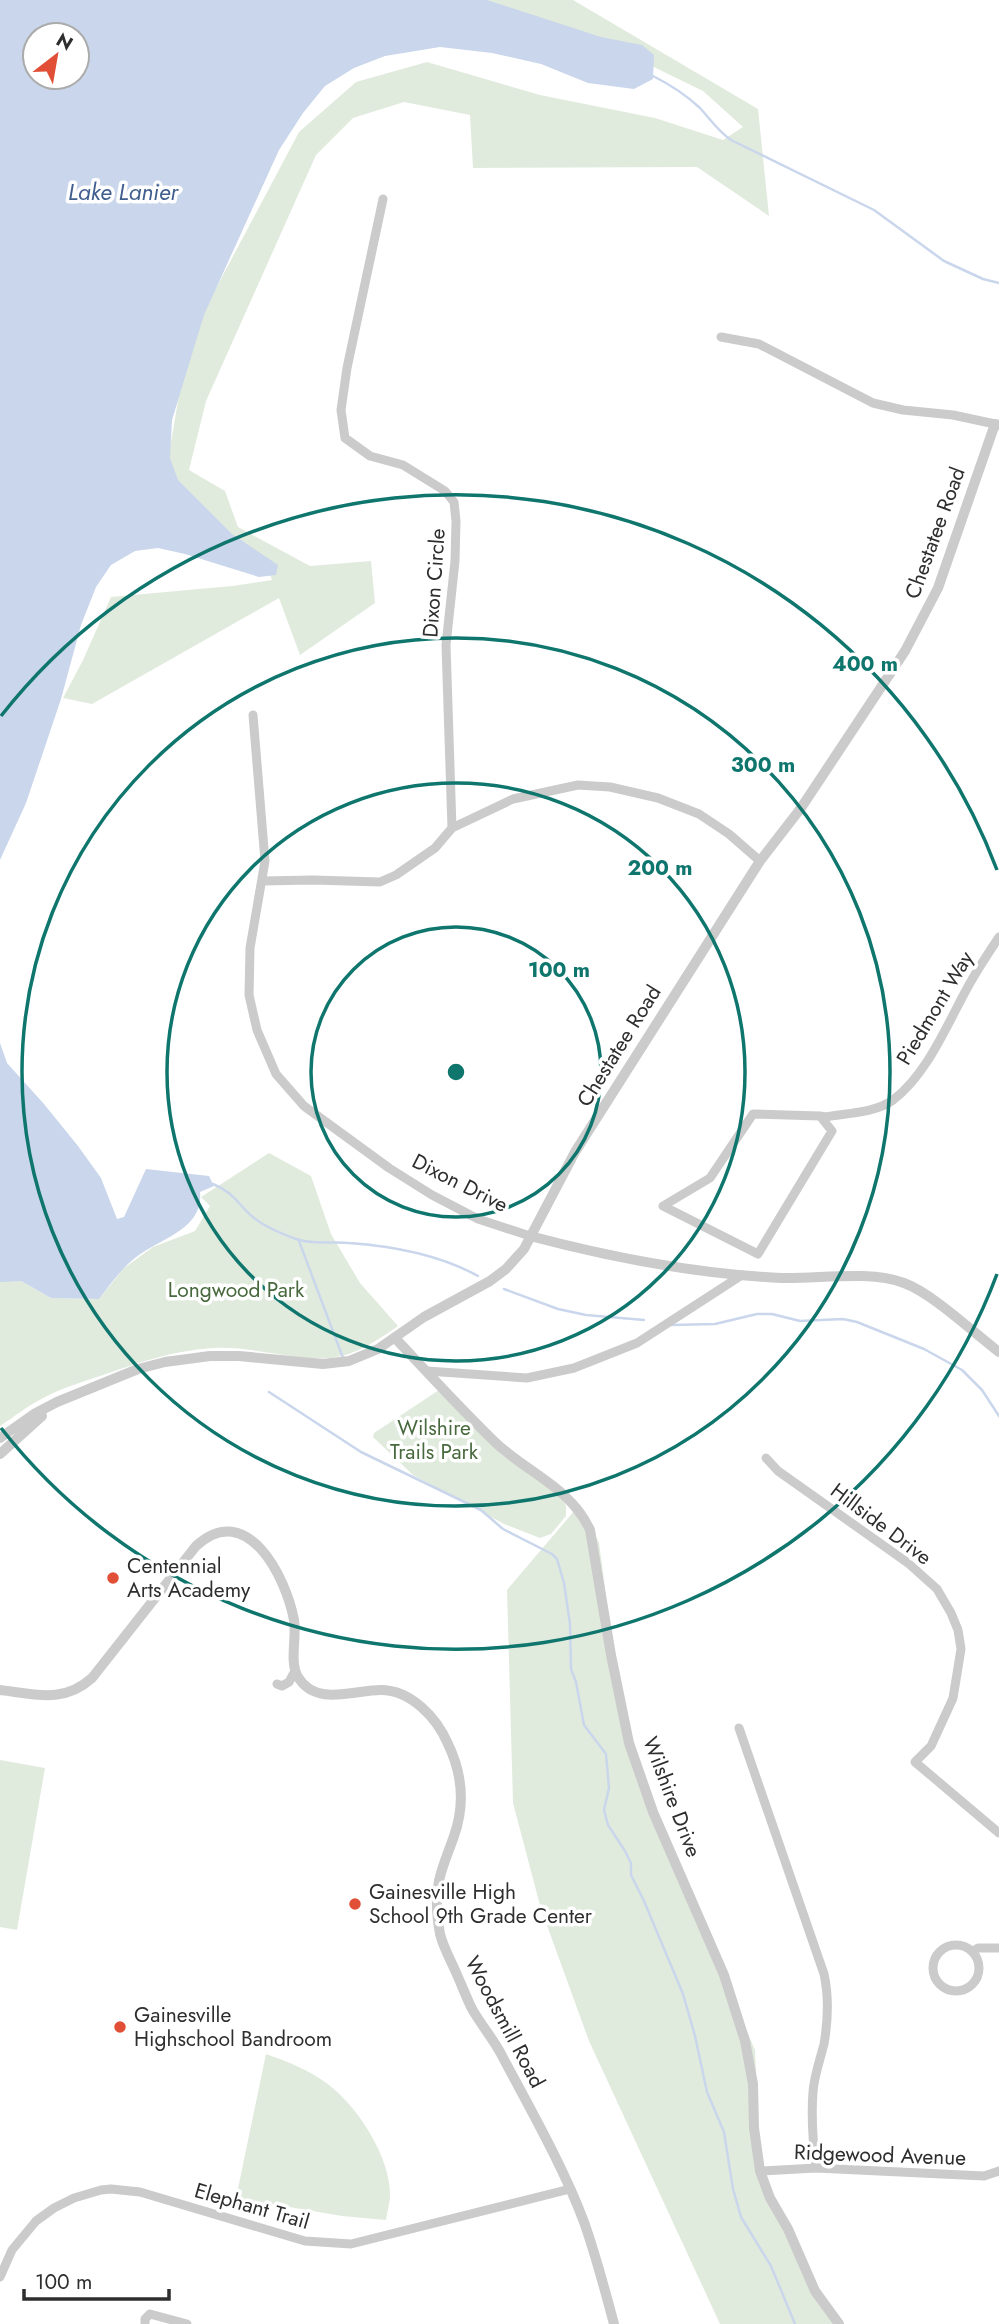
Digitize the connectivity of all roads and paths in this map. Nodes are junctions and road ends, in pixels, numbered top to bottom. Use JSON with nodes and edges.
{"nodes":[{"id":1,"x":383,"y":199,"type":"dead end"},
{"id":2,"x":721,"y":337,"type":"dead end"},
{"id":3,"x":997,"y":424,"type":"edge"},
{"id":4,"x":253,"y":715,"type":"dead end"},
{"id":5,"x":452,"y":828,"type":"junction"},
{"id":6,"x":760,"y":861,"type":"junction"},
{"id":7,"x":262,"y":881,"type":"junction"},
{"id":8,"x":999,"y":937,"type":"edge"},
{"id":9,"x":820,"y":1116,"type":"junction"},
{"id":10,"x":530,"y":1236,"type":"junction"},
{"id":11,"x":743,"y":1274,"type":"junction"},
{"id":12,"x":395,"y":1338,"type":"junction"},
{"id":13,"x":999,"y":1352,"type":"edge"},
{"id":14,"x":427,"y":1371,"type":"junction"},
{"id":15,"x":57,"y":1402,"type":"junction"},
{"id":16,"x":0,"y":1437,"type":"edge"},
{"id":17,"x":0,"y":1454,"type":"edge"},
{"id":18,"x":766,"y":1458,"type":"dead end"},
{"id":19,"x":295,"y":1671,"type":"junction"},
{"id":20,"x":277,"y":1684,"type":"dead end"},
{"id":21,"x":0,"y":1690,"type":"edge"},
{"id":22,"x":739,"y":1728,"type":"dead end"},
{"id":23,"x":999,"y":1833,"type":"edge"},
{"id":24,"x":999,"y":1948,"type":"edge"},
{"id":25,"x":973,"y":1951,"type":"junction"},
{"id":26,"x":816,"y":2168,"type":"junction"},
{"id":27,"x":760,"y":2171,"type":"junction"},
{"id":28,"x":999,"y":2171,"type":"edge"},
{"id":29,"x":570,"y":2189,"type":"junction"},
{"id":30,"x":0,"y":2277,"type":"edge"},
{"id":31,"x":145,"y":2324,"type":"edge"},
{"id":32,"x":187,"y":2324,"type":"edge"},
{"id":33,"x":614,"y":2324,"type":"edge"},
{"id":34,"x":839,"y":2324,"type":"edge"}],
"edges":[{"from":1,"to":5,"type":"street","name":"Dixon Circle"},
{"from":2,"to":3,"type":"street"},
{"from":3,"to":6,"type":"street","name":"Chestatee Road"},
{"from":4,"to":7,"type":"street","name":"Dixon Drive"},
{"from":5,"to":6,"type":"street"},
{"from":5,"to":7,"type":"street"},
{"from":6,"to":10,"type":"street","name":"Chestatee Road"},
{"from":7,"to":10,"type":"street","name":"Dixon Drive"},
{"from":8,"to":9,"type":"street","name":"Piedmont Way"},
{"from":9,"to":9,"type":"street","name":"Piedmont Way"},
{"from":10,"to":11,"type":"street","name":"Dixon Drive"},
{"from":10,"to":12,"type":"street","name":"Chestatee Road"},
{"from":11,"to":13,"type":"street","name":"Dixon Drive"},
{"from":11,"to":14,"type":"street"},
{"from":12,"to":14,"type":"street","name":"Wilshire Drive"},
{"from":12,"to":15,"type":"street","name":"Chestatee Road"},
{"from":14,"to":27,"type":"street","name":"Wilshire Drive"},
{"from":15,"to":16,"type":"street"},
{"from":15,"to":17,"type":"street"},
{"from":18,"to":23,"type":"street","name":"Hillside Drive"},
{"from":19,"to":20,"type":"street"},
{"from":19,"to":21,"type":"street"},
{"from":19,"to":29,"type":"street","name":"Woodsmill Road"},
{"from":22,"to":26,"type":"street"},
{"from":24,"to":25,"type":"street"},
{"from":25,"to":25,"type":"street"},
{"from":26,"to":27,"type":"street","name":"Ridgewood Avenue"},
{"from":26,"to":28,"type":"street","name":"Ridgewood Avenue"},
{"from":27,"to":34,"type":"street","name":"Wilshire Drive"},
{"from":29,"to":30,"type":"street","name":"Elephant Trail"},
{"from":29,"to":33,"type":"street","name":"Woodsmill Road"},
{"from":31,"to":32,"type":"street"}]}
